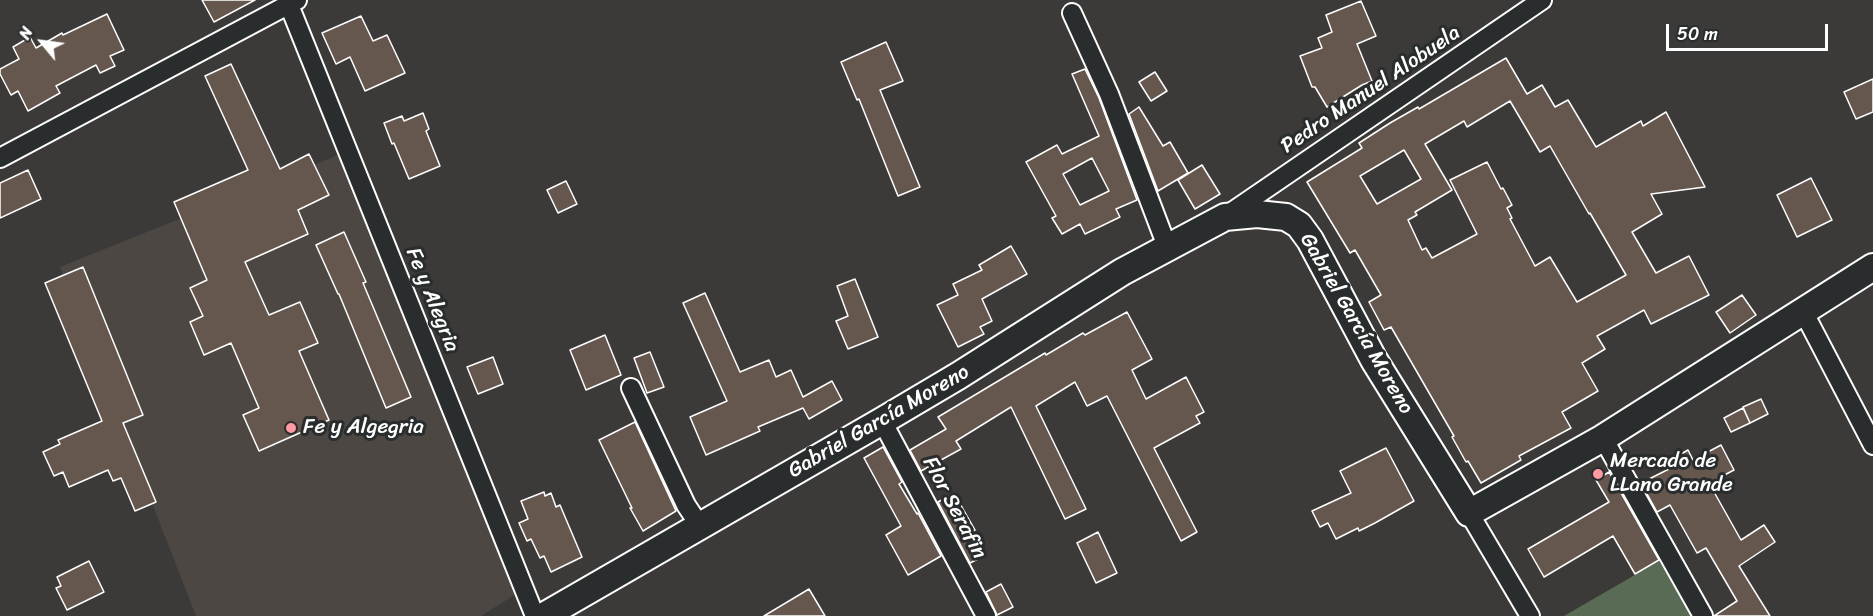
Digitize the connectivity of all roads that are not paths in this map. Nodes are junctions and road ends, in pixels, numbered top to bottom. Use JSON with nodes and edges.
{"nodes":[{"id":1,"x":1542,"y":0,"type":"edge"},
{"id":2,"x":291,"y":1,"type":"edge"},
{"id":3,"x":1071,"y":13,"type":"dead end"},
{"id":4,"x":0,"y":158,"type":"edge"},
{"id":5,"x":1225,"y":217,"type":"junction"},
{"id":6,"x":1168,"y":249,"type":"junction"},
{"id":7,"x":1873,"y":267,"type":"edge"},
{"id":8,"x":1803,"y":311,"type":"junction"},
{"id":9,"x":631,"y":388,"type":"dead end"},
{"id":10,"x":882,"y":421,"type":"junction"},
{"id":11,"x":1604,"y":438,"type":"junction"},
{"id":12,"x":1873,"y":444,"type":"edge"},
{"id":13,"x":1469,"y":513,"type":"junction"},
{"id":14,"x":700,"y":526,"type":"junction"},
{"id":15,"x":535,"y":616,"type":"edge"},
{"id":16,"x":544,"y":616,"type":"edge"},
{"id":17,"x":986,"y":616,"type":"edge"},
{"id":18,"x":1530,"y":616,"type":"edge"},
{"id":19,"x":1703,"y":616,"type":"edge"}],
"edges":[{"from":1,"to":5,"type":"street","name":"Pedro Manuel Alobuela"},
{"from":2,"to":4,"type":"street"},
{"from":2,"to":15,"type":"street","name":"Fe y Alegria"},
{"from":3,"to":6,"type":"street"},
{"from":5,"to":6,"type":"street","name":"Gabriel García Moreno"},
{"from":5,"to":13,"type":"street","name":"Gabriel García Moreno"},
{"from":6,"to":10,"type":"street","name":"Gabriel García Moreno"},
{"from":7,"to":8,"type":"street"},
{"from":8,"to":11,"type":"street"},
{"from":8,"to":12,"type":"street"},
{"from":9,"to":14,"type":"street"},
{"from":10,"to":14,"type":"street","name":"Gabriel García Moreno"},
{"from":10,"to":17,"type":"street","name":"Flor Serafin"},
{"from":11,"to":13,"type":"street"},
{"from":11,"to":19,"type":"street"},
{"from":13,"to":18,"type":"street"},
{"from":14,"to":16,"type":"street","name":"Gabriel García Moreno"}]}
